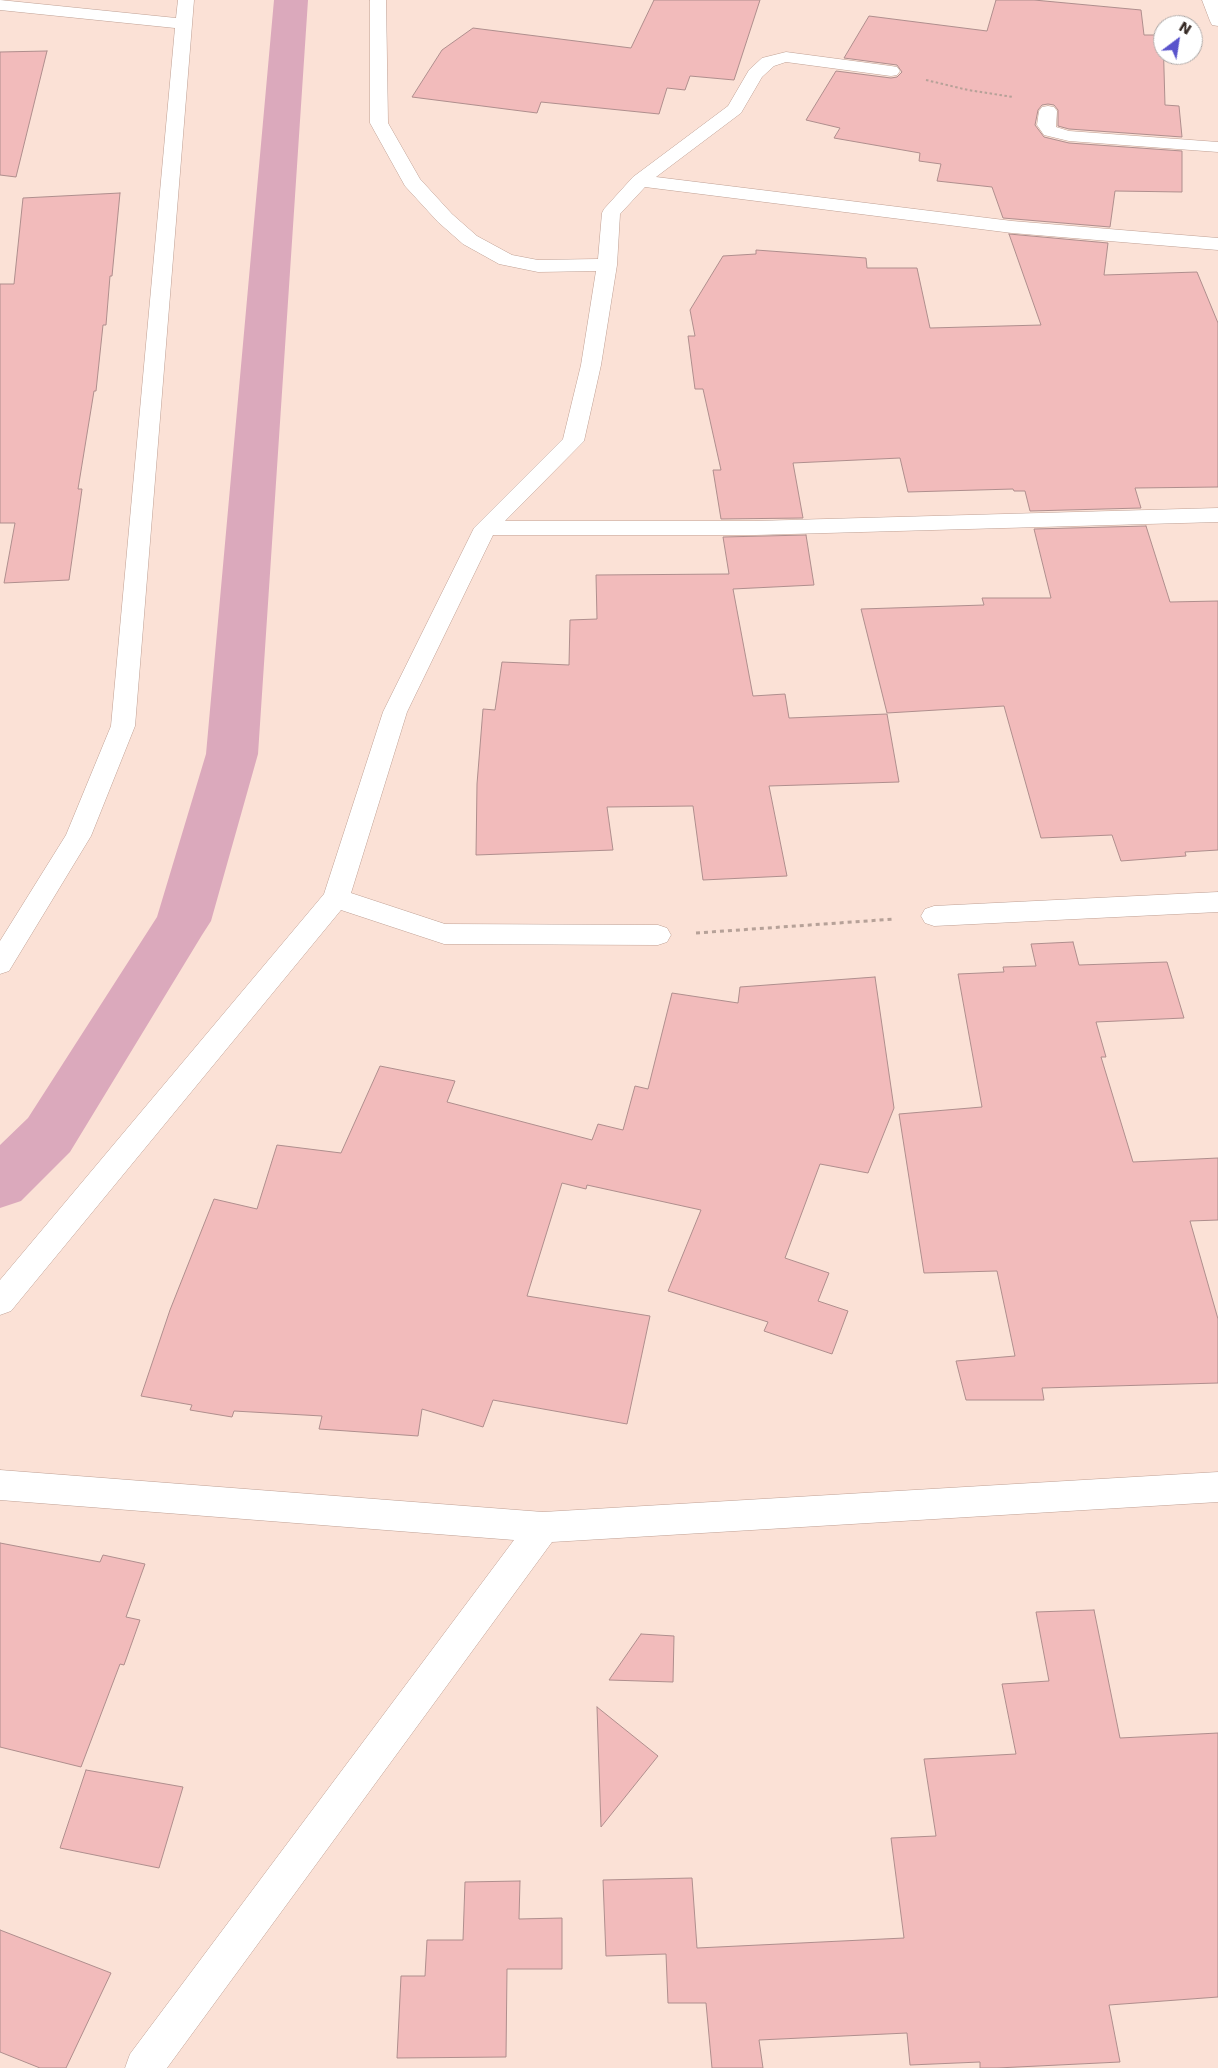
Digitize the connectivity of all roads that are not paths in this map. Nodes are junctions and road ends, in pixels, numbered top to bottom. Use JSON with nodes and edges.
{"nodes":[{"id":1,"x":186,"y":0,"type":"edge"},
{"id":2,"x":378,"y":0,"type":"edge"},
{"id":3,"x":1210,"y":0,"type":"edge"},
{"id":4,"x":0,"y":5,"type":"edge"},
{"id":5,"x":1218,"y":21,"type":"edge"},
{"id":6,"x":183,"y":24,"type":"junction"},
{"id":7,"x":891,"y":71,"type":"road end"},
{"id":8,"x":1048,"y":111,"type":"road end"},
{"id":9,"x":1218,"y":147,"type":"edge"},
{"id":10,"x":640,"y":181,"type":"junction"},
{"id":11,"x":1218,"y":244,"type":"edge"},
{"id":12,"x":607,"y":265,"type":"junction"},
{"id":13,"x":1218,"y":515,"type":"edge"},
{"id":14,"x":485,"y":528,"type":"junction"},
{"id":15,"x":336,"y":898,"type":"junction"},
{"id":16,"x":1218,"y":902,"type":"edge"},
{"id":17,"x":934,"y":916,"type":"road end"},
{"id":18,"x":658,"y":935,"type":"road end"},
{"id":19,"x":0,"y":964,"type":"edge"},
{"id":20,"x":0,"y":1302,"type":"edge"},
{"id":21,"x":0,"y":1485,"type":"edge"},
{"id":22,"x":1218,"y":1487,"type":"edge"},
{"id":23,"x":543,"y":1527,"type":"junction"},
{"id":24,"x":144,"y":2068,"type":"edge"}],
"edges":[{"from":1,"to":6,"type":"street"},
{"from":2,"to":12,"type":"street"},
{"from":3,"to":5,"type":"street"},
{"from":4,"to":6,"type":"street"},
{"from":6,"to":19,"type":"street"},
{"from":7,"to":10,"type":"street"},
{"from":8,"to":9,"type":"street"},
{"from":10,"to":11,"type":"street"},
{"from":10,"to":12,"type":"street"},
{"from":12,"to":14,"type":"street"},
{"from":13,"to":14,"type":"street"},
{"from":14,"to":15,"type":"street"},
{"from":15,"to":18,"type":"street"},
{"from":15,"to":20,"type":"street"},
{"from":16,"to":17,"type":"street"},
{"from":21,"to":23,"type":"street"},
{"from":22,"to":23,"type":"street"},
{"from":23,"to":24,"type":"street"}]}
